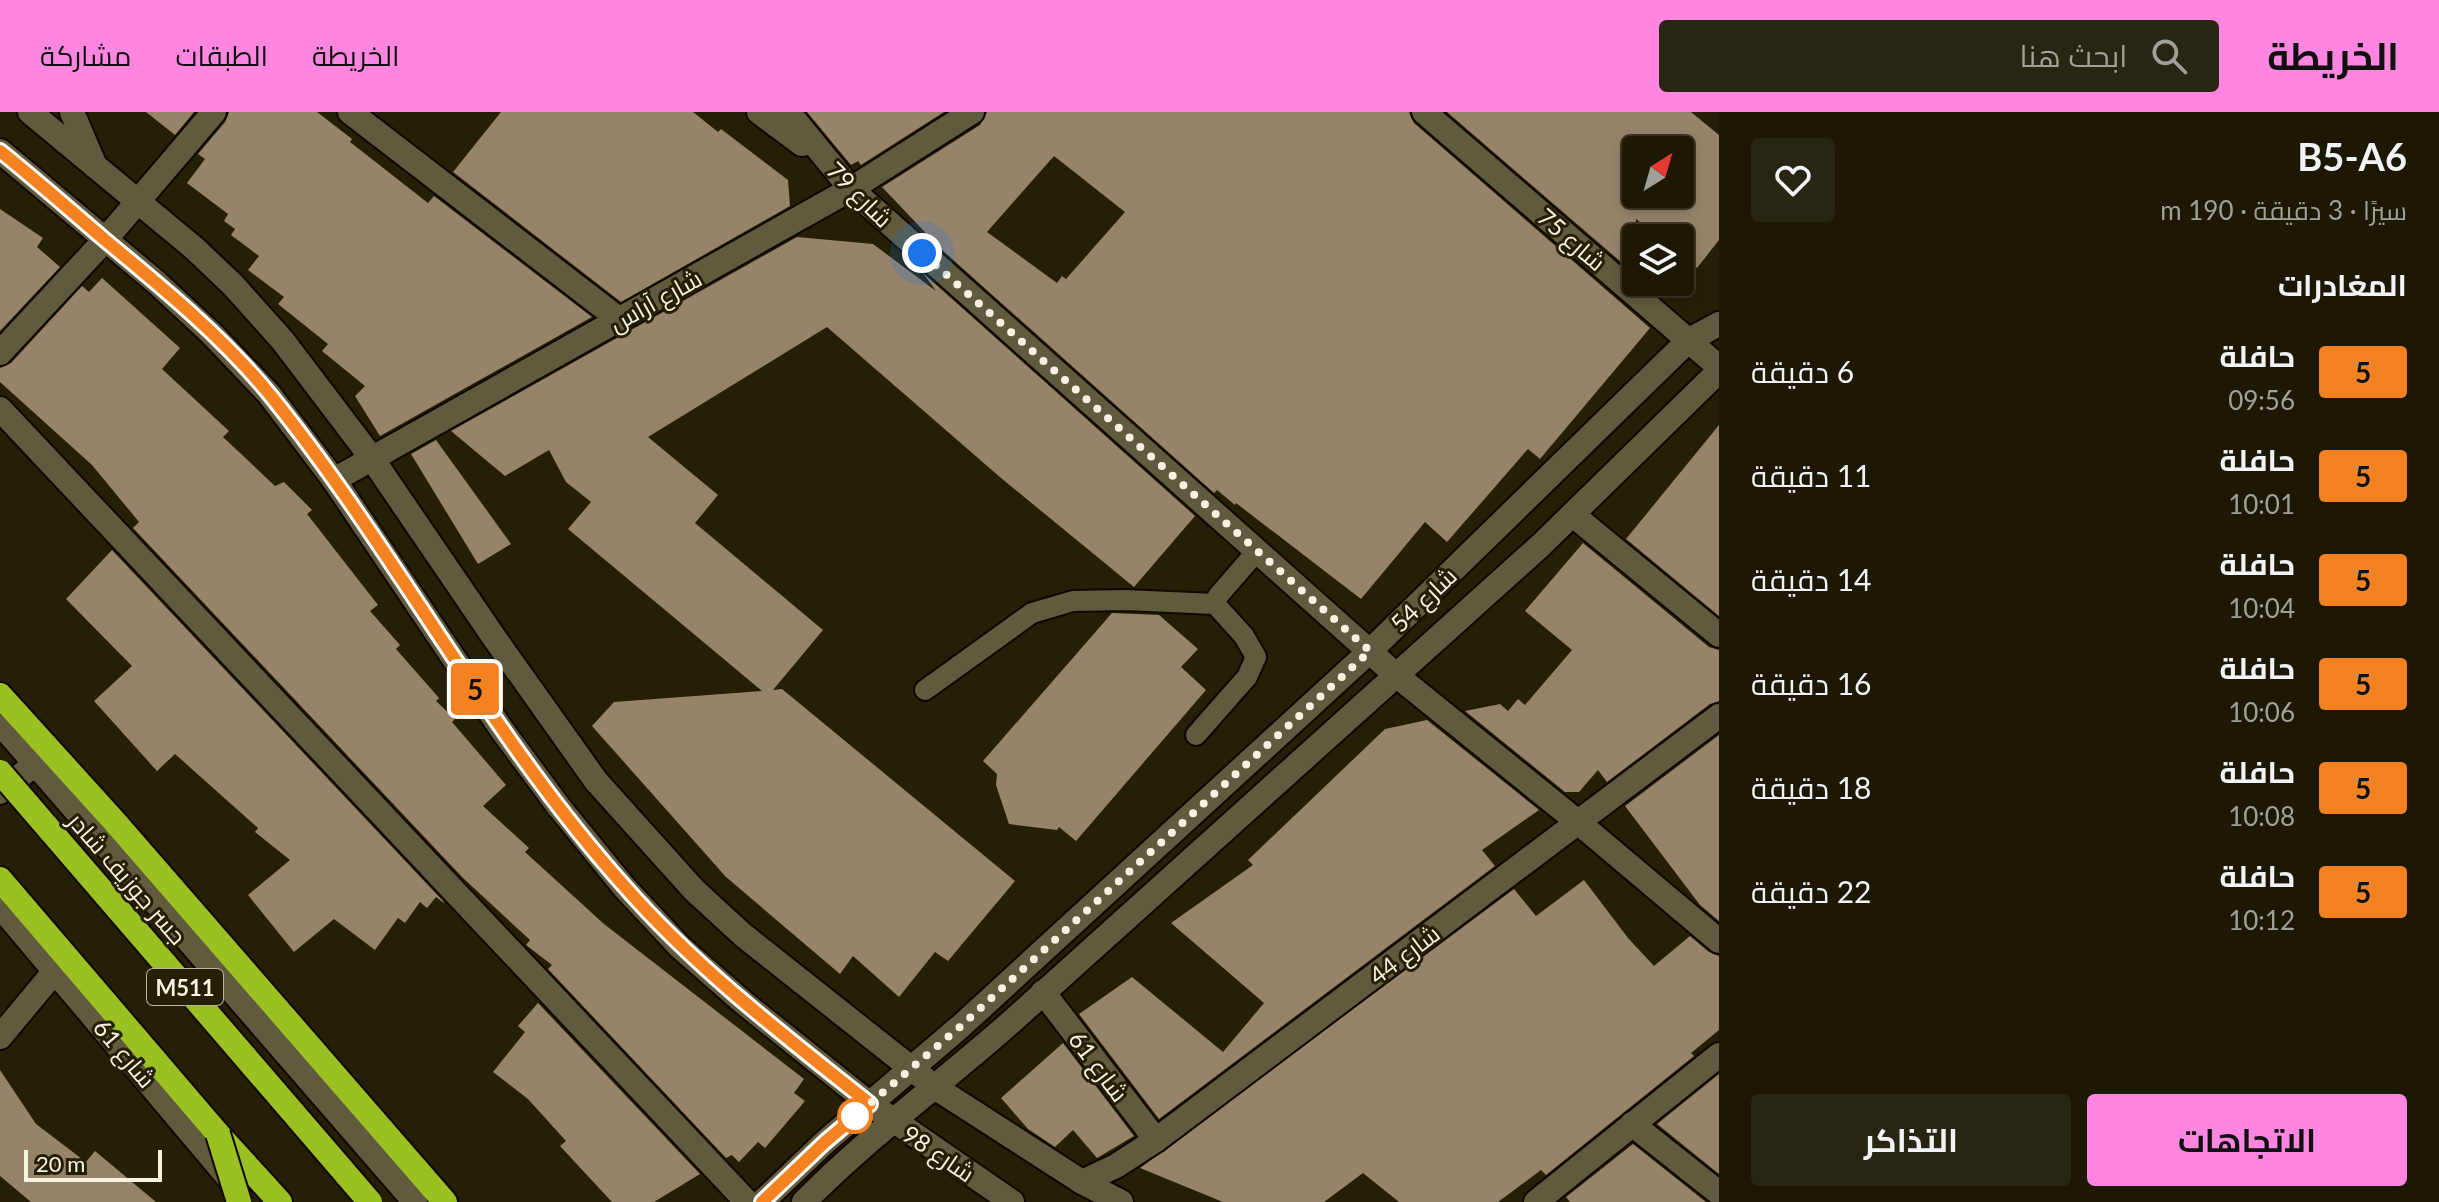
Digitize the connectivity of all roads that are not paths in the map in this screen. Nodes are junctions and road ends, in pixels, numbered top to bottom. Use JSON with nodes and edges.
{"nodes":[{"id":1,"x":30,"y":112,"type":"edge"},
{"id":2,"x":72,"y":112,"type":"edge"},
{"id":3,"x":214,"y":112,"type":"edge"},
{"id":4,"x":350,"y":112,"type":"edge"},
{"id":5,"x":759,"y":112,"type":"edge"},
{"id":6,"x":788,"y":112,"type":"edge"},
{"id":7,"x":972,"y":112,"type":"edge"},
{"id":8,"x":1424,"y":112,"type":"edge"},
{"id":9,"x":0,"y":151,"type":"edge"},
{"id":10,"x":829,"y":164,"type":"junction"},
{"id":11,"x":95,"y":166,"type":"junction"},
{"id":12,"x":851,"y":189,"type":"junction"},
{"id":13,"x":138,"y":201,"type":"junction"},
{"id":14,"x":105,"y":240,"type":"junction"},
{"id":15,"x":620,"y":320,"type":"junction"},
{"id":16,"x":1719,"y":324,"type":"edge"},
{"id":17,"x":1689,"y":340,"type":"junction"},
{"id":18,"x":0,"y":353,"type":"edge"},
{"id":19,"x":1719,"y":369,"type":"edge"},
{"id":20,"x":0,"y":409,"type":"edge"},
{"id":21,"x":371,"y":457,"type":"junction"},
{"id":22,"x":334,"y":480,"type":"junction"},
{"id":23,"x":1573,"y":515,"type":"junction"},
{"id":24,"x":1257,"y":551,"type":"junction"},
{"id":25,"x":1215,"y":604,"type":"junction"},
{"id":26,"x":1719,"y":635,"type":"edge"},
{"id":27,"x":1370,"y":651,"type":"junction"},
{"id":28,"x":1396,"y":675,"type":"junction"},
{"id":29,"x":925,"y":690,"type":"dead end"},
{"id":30,"x":0,"y":695,"type":"edge"},
{"id":31,"x":1719,"y":716,"type":"edge"},
{"id":32,"x":0,"y":723,"type":"edge"},
{"id":33,"x":1196,"y":735,"type":"dead end"},
{"id":34,"x":35,"y":764,"type":"junction"},
{"id":35,"x":0,"y":772,"type":"edge"},
{"id":36,"x":0,"y":792,"type":"edge"},
{"id":37,"x":1579,"y":823,"type":"junction"},
{"id":38,"x":0,"y":879,"type":"edge"},
{"id":39,"x":0,"y":906,"type":"edge"},
{"id":40,"x":1717,"y":936,"type":"edge"},
{"id":41,"x":55,"y":971,"type":"junction"},
{"id":42,"x":1043,"y":992,"type":"junction"},
{"id":43,"x":0,"y":1037,"type":"edge"},
{"id":44,"x":1719,"y":1055,"type":"edge"},
{"id":45,"x":912,"y":1068,"type":"junction"},
{"id":46,"x":936,"y":1088,"type":"junction"},
{"id":47,"x":870,"y":1104,"type":"junction"},
{"id":48,"x":893,"y":1121,"type":"junction"},
{"id":49,"x":1632,"y":1124,"type":"junction"},
{"id":50,"x":218,"y":1134,"type":"junction"},
{"id":51,"x":1156,"y":1140,"type":"junction"},
{"id":52,"x":1082,"y":1182,"type":"junction"},
{"id":53,"x":1719,"y":1193,"type":"edge"},
{"id":54,"x":239,"y":1202,"type":"edge"},
{"id":55,"x":248,"y":1202,"type":"edge"},
{"id":56,"x":280,"y":1202,"type":"edge"},
{"id":57,"x":370,"y":1202,"type":"edge"},
{"id":58,"x":415,"y":1202,"type":"edge"},
{"id":59,"x":445,"y":1202,"type":"edge"},
{"id":60,"x":747,"y":1202,"type":"edge"},
{"id":61,"x":762,"y":1202,"type":"edge"},
{"id":62,"x":804,"y":1202,"type":"edge"},
{"id":63,"x":1012,"y":1202,"type":"edge"},
{"id":64,"x":1121,"y":1202,"type":"edge"},
{"id":65,"x":1536,"y":1202,"type":"edge"}],
"edges":[{"from":1,"to":11,"type":"street"},
{"from":2,"to":11,"type":"street"},
{"from":3,"to":13,"type":"street"},
{"from":4,"to":15,"type":"street"},
{"from":5,"to":10,"type":"street"},
{"from":6,"to":10,"type":"street","name":"شارع 79"},
{"from":7,"to":12,"type":"street","name":"شارع آراس"},
{"from":8,"to":17,"type":"street","name":"شارع 75"},
{"from":9,"to":14,"type":"street","name":"شارع 98"},
{"from":10,"to":12,"type":"street","name":"شارع 79"},
{"from":11,"to":13,"type":"street"},
{"from":12,"to":15,"type":"street","name":"شارع آراس"},
{"from":12,"to":24,"type":"street","name":"شارع 79"},
{"from":13,"to":14,"type":"street"},
{"from":13,"to":21,"type":"street"},
{"from":14,"to":18,"type":"street"},
{"from":14,"to":22,"type":"street","name":"شارع 98"},
{"from":15,"to":21,"type":"street","name":"شارع آراس"},
{"from":16,"to":17,"type":"street","name":"شارع 54"},
{"from":17,"to":19,"type":"street","name":"شارع 75"},
{"from":17,"to":27,"type":"street","name":"شارع 54"},
{"from":19,"to":23,"type":"street","name":"شارع 54"},
{"from":20,"to":60,"type":"street"},
{"from":21,"to":22,"type":"street","name":"شارع آراس"},
{"from":21,"to":45,"type":"street"},
{"from":22,"to":47,"type":"street","name":"شارع 98"},
{"from":23,"to":26,"type":"street"},
{"from":23,"to":28,"type":"street","name":"شارع 54"},
{"from":24,"to":25,"type":"lane"},
{"from":24,"to":27,"type":"street","name":"شارع 79"},
{"from":25,"to":29,"type":"lane"},
{"from":25,"to":33,"type":"lane"},
{"from":27,"to":28,"type":"street","name":"شارع 79"},
{"from":27,"to":45,"type":"street","name":"شارع 54"},
{"from":28,"to":37,"type":"street","name":"شارع 79"},
{"from":28,"to":42,"type":"street","name":"شارع 54"},
{"from":30,"to":59,"type":"highway"},
{"from":31,"to":37,"type":"street","name":"شارع 44"},
{"from":32,"to":34,"type":"street"},
{"from":34,"to":36,"type":"street"},
{"from":34,"to":58,"type":"street"},
{"from":35,"to":57,"type":"highway","name":"جسر جوزيف شادر","number":"M511","bridge":true},
{"from":37,"to":40,"type":"street"},
{"from":37,"to":51,"type":"street","name":"شارع 44"},
{"from":38,"to":50,"type":"highway","number":"M511"},
{"from":39,"to":41,"type":"street","name":"شارع 61"},
{"from":41,"to":43,"type":"street"},
{"from":41,"to":55,"type":"street","name":"شارع 61"},
{"from":42,"to":46,"type":"street","name":"شارع 54"},
{"from":42,"to":51,"type":"street","name":"شارع 61"},
{"from":44,"to":49,"type":"street"},
{"from":45,"to":46,"type":"street"},
{"from":45,"to":47,"type":"street","name":"شارع 54"},
{"from":46,"to":48,"type":"street","name":"شارع 54"},
{"from":46,"to":52,"type":"street"},
{"from":47,"to":48,"type":"street","name":"شارع 98"},
{"from":47,"to":61,"type":"street","name":"شارع 54"},
{"from":48,"to":62,"type":"street","name":"شارع 54"},
{"from":48,"to":63,"type":"street","name":"شارع 98"},
{"from":49,"to":53,"type":"street"},
{"from":49,"to":65,"type":"street"},
{"from":50,"to":54,"type":"highway","bridge":true},
{"from":50,"to":56,"type":"highway","number":"M511"},
{"from":51,"to":52,"type":"street","name":"شارع 44"},
{"from":52,"to":64,"type":"street"}]}
